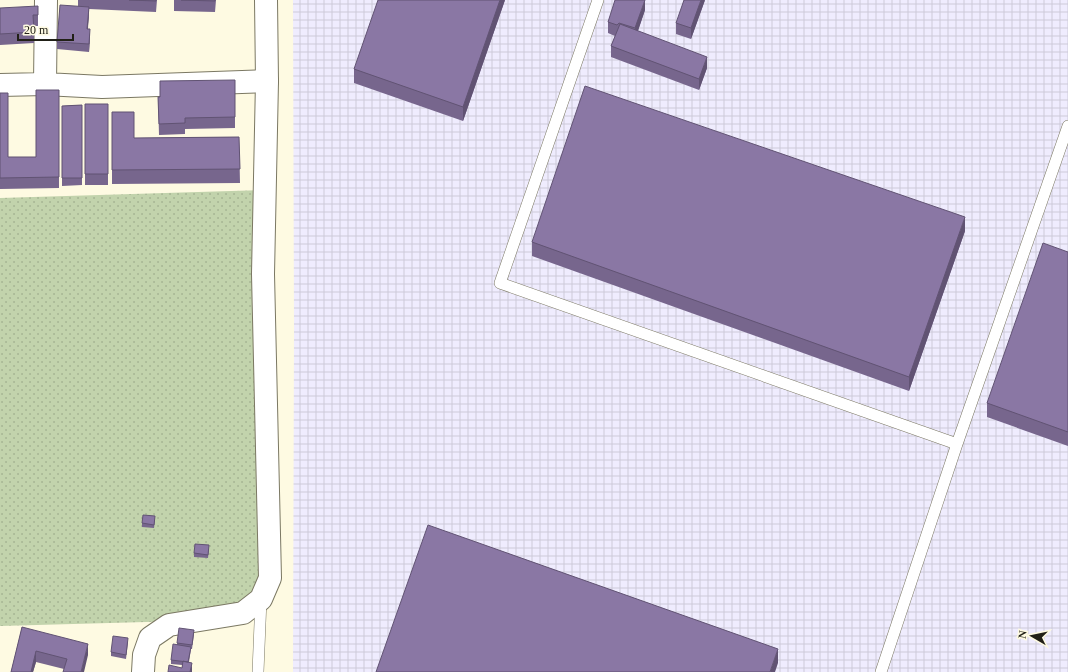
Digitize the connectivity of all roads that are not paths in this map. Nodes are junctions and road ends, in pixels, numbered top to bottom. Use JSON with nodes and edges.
{"nodes":[{"id":1,"x":46,"y":0,"type":"edge"},
{"id":2,"x":266,"y":0,"type":"edge"},
{"id":3,"x":598,"y":0,"type":"edge"},
{"id":4,"x":267,"y":81,"type":"junction"},
{"id":5,"x":45,"y":84,"type":"junction"},
{"id":6,"x":0,"y":85,"type":"edge"},
{"id":7,"x":1068,"y":126,"type":"edge"},
{"id":8,"x":957,"y":444,"type":"junction"},
{"id":9,"x":261,"y":598,"type":"junction"},
{"id":10,"x":143,"y":672,"type":"edge"},
{"id":11,"x":258,"y":672,"type":"edge"},
{"id":12,"x":881,"y":672,"type":"edge"}],
"edges":[{"from":1,"to":5,"type":"street"},
{"from":2,"to":4,"type":"street"},
{"from":3,"to":8,"type":"lane"},
{"from":4,"to":5,"type":"street"},
{"from":4,"to":9,"type":"street"},
{"from":5,"to":6,"type":"street"},
{"from":7,"to":8,"type":"lane"},
{"from":8,"to":12,"type":"lane"},
{"from":9,"to":10,"type":"street"},
{"from":9,"to":11,"type":"lane"}]}
